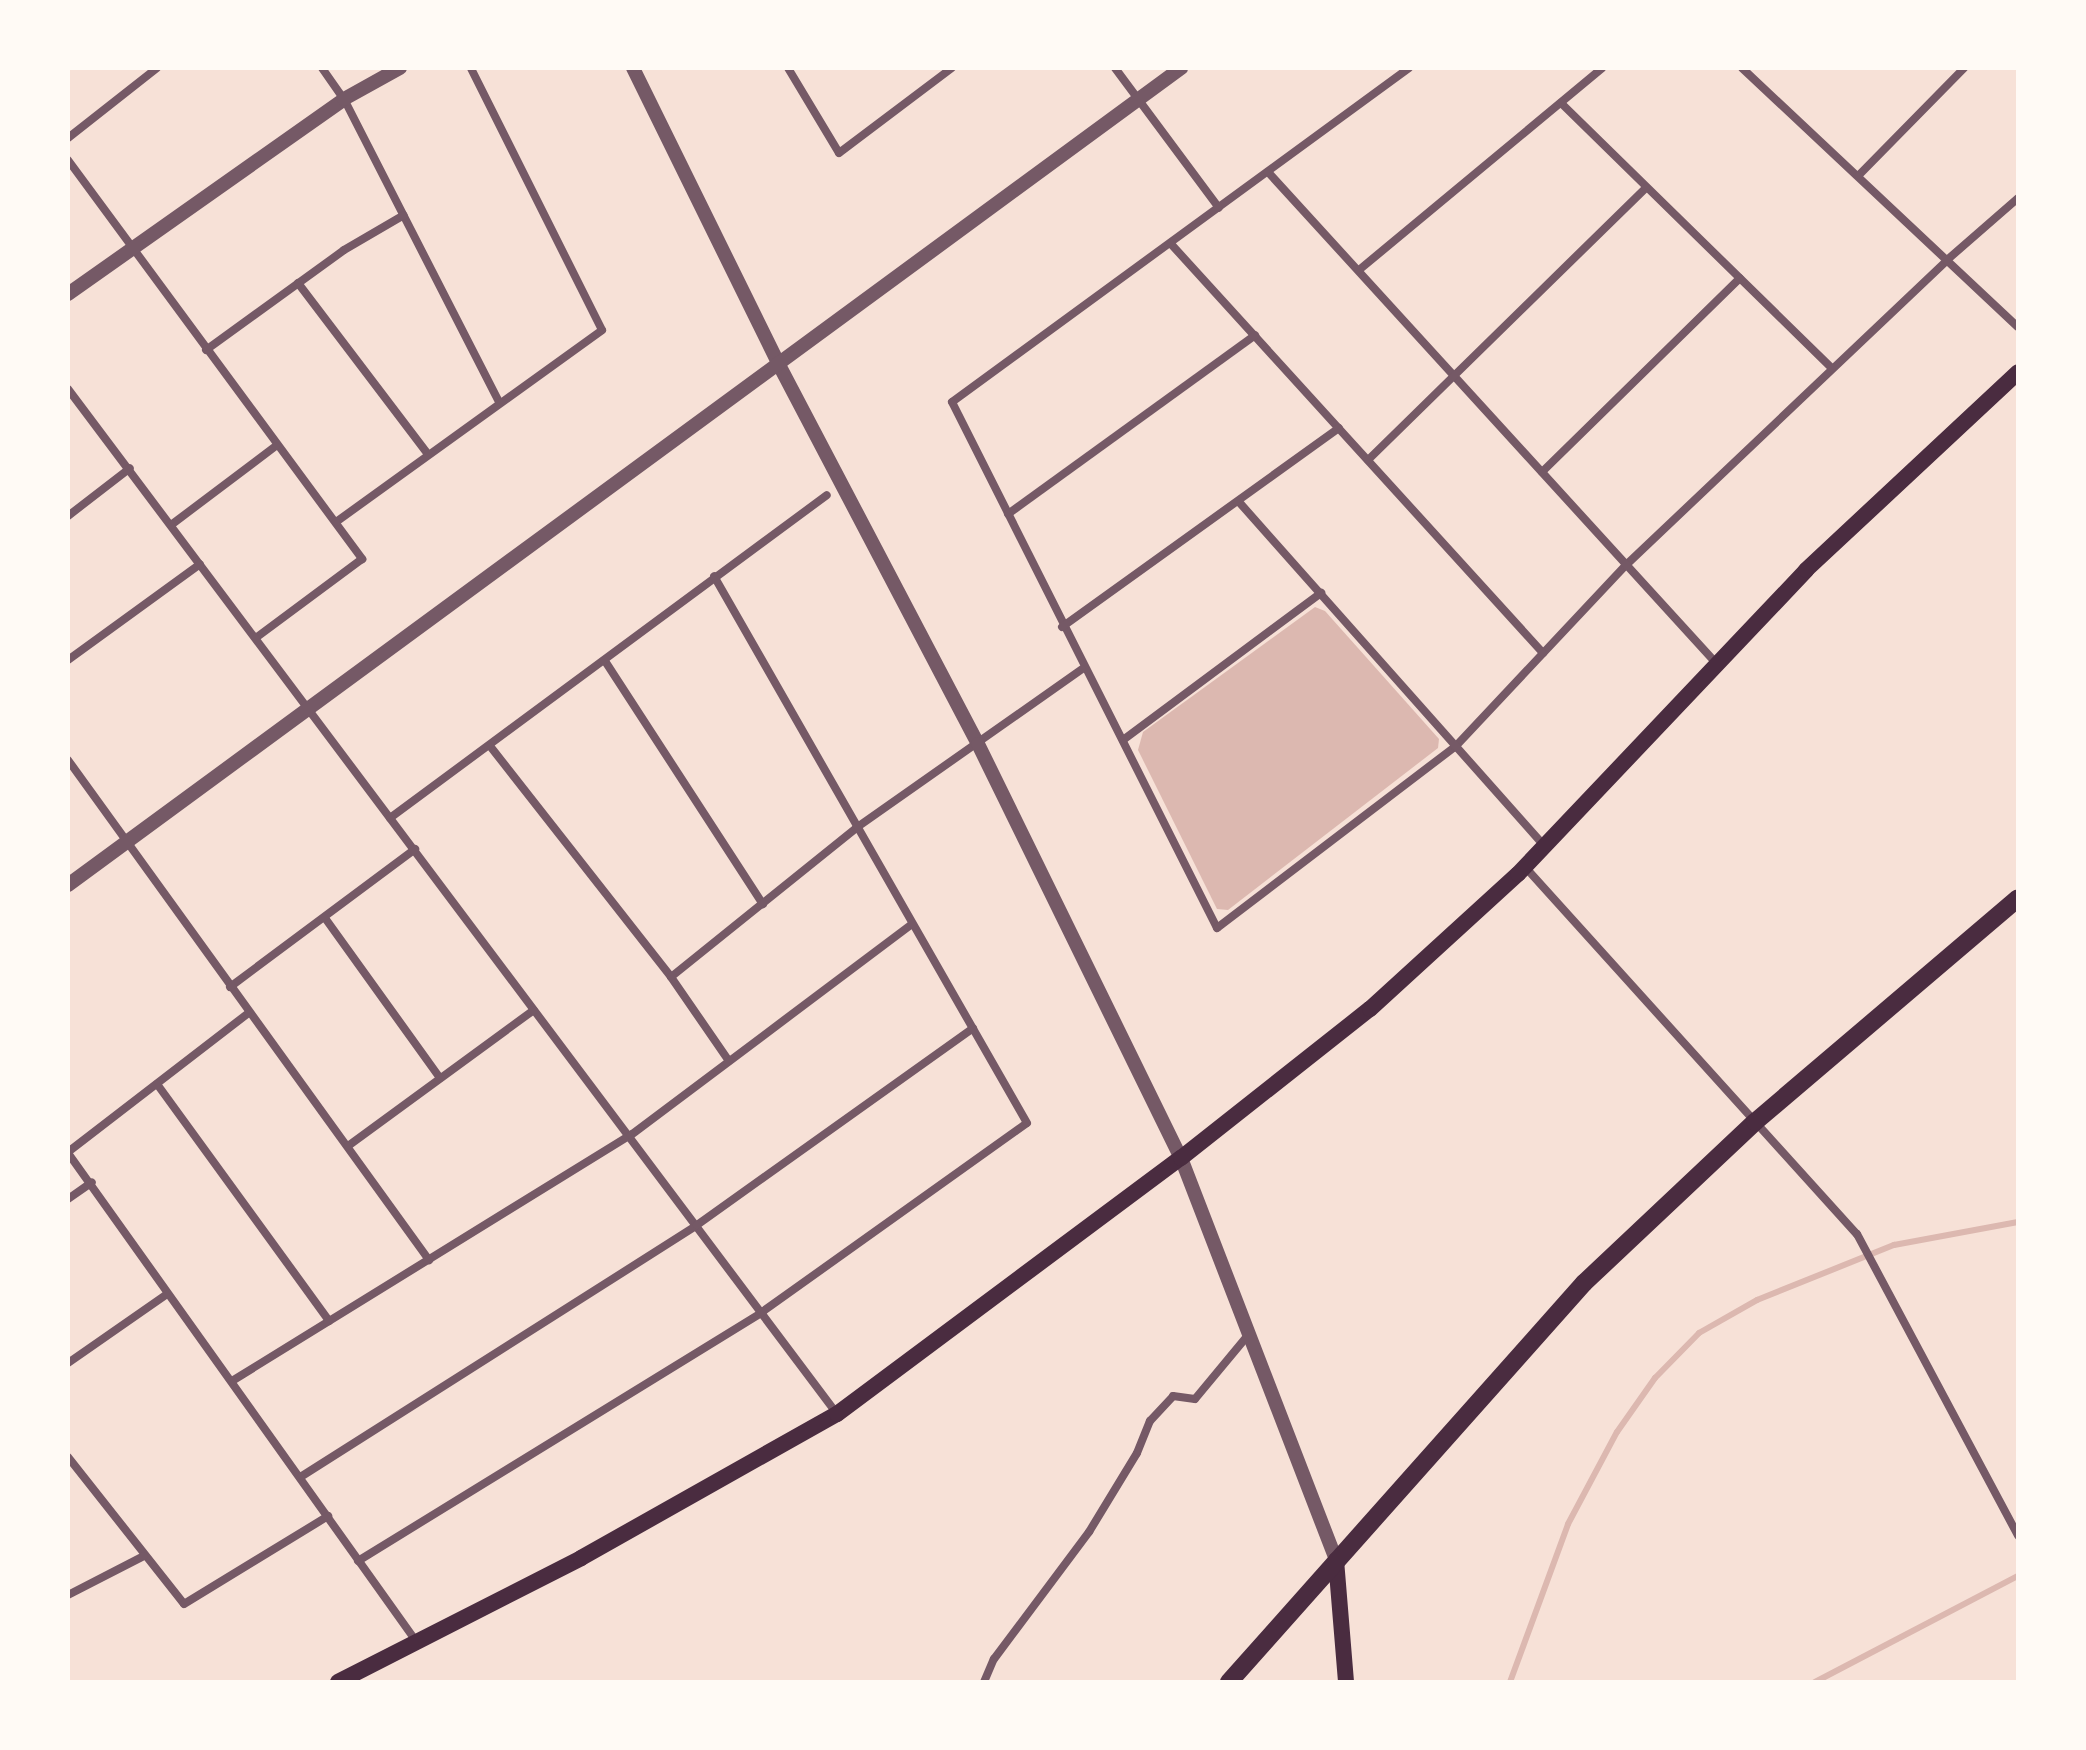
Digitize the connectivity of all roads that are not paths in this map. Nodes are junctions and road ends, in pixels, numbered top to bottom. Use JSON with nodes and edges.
{"nodes":[{"id":1,"x":157,"y":68,"type":"edge"},
{"id":2,"x":322,"y":68,"type":"edge"},
{"id":3,"x":400,"y":68,"type":"edge"},
{"id":4,"x":471,"y":68,"type":"edge"},
{"id":5,"x":633,"y":68,"type":"edge"},
{"id":6,"x":788,"y":68,"type":"edge"},
{"id":7,"x":934,"y":68,"type":"edge"},
{"id":8,"x":952,"y":68,"type":"edge"},
{"id":9,"x":1115,"y":68,"type":"edge"},
{"id":10,"x":1181,"y":68,"type":"edge"},
{"id":11,"x":1409,"y":68,"type":"edge"},
{"id":12,"x":1602,"y":68,"type":"edge"},
{"id":13,"x":1742,"y":68,"type":"edge"},
{"id":14,"x":1964,"y":68,"type":"edge"},
{"id":15,"x":940,"y":76,"type":"junction"},
{"id":16,"x":344,"y":99,"type":"junction"},
{"id":17,"x":1138,"y":99,"type":"junction"},
{"id":18,"x":1561,"y":103,"type":"junction"},
{"id":19,"x":68,"y":138,"type":"edge"},
{"id":20,"x":68,"y":160,"type":"edge"},
{"id":21,"x":1268,"y":172,"type":"junction"},
{"id":22,"x":1859,"y":175,"type":"junction"},
{"id":23,"x":1646,"y":188,"type":"junction"},
{"id":24,"x":2018,"y":198,"type":"edge"},
{"id":25,"x":1219,"y":208,"type":"junction"},
{"id":26,"x":404,"y":215,"type":"junction"},
{"id":27,"x":1171,"y":244,"type":"junction"},
{"id":28,"x":136,"y":250,"type":"junction"},
{"id":29,"x":1947,"y":260,"type":"junction"},
{"id":30,"x":1359,"y":270,"type":"junction"},
{"id":31,"x":1740,"y":278,"type":"junction"},
{"id":32,"x":298,"y":283,"type":"junction"},
{"id":33,"x":68,"y":294,"type":"edge"},
{"id":34,"x":2018,"y":327,"type":"edge"},
{"id":35,"x":1255,"y":335,"type":"junction"},
{"id":36,"x":206,"y":350,"type":"junction"},
{"id":37,"x":778,"y":363,"type":"junction"},
{"id":38,"x":1832,"y":368,"type":"junction"},
{"id":39,"x":2018,"y":372,"type":"edge"},
{"id":40,"x":1456,"y":376,"type":"junction"},
{"id":41,"x":68,"y":389,"type":"edge"},
{"id":42,"x":499,"y":402,"type":"junction"},
{"id":43,"x":1339,"y":428,"type":"junction"},
{"id":44,"x":276,"y":446,"type":"junction"},
{"id":45,"x":428,"y":454,"type":"junction"},
{"id":46,"x":1368,"y":460,"type":"junction"},
{"id":47,"x":130,"y":468,"type":"junction"},
{"id":48,"x":1542,"y":472,"type":"junction"},
{"id":49,"x":827,"y":495,"type":"dead end"},
{"id":50,"x":1239,"y":502,"type":"junction"},
{"id":51,"x":1008,"y":514,"type":"junction"},
{"id":52,"x":68,"y":516,"type":"edge"},
{"id":53,"x":336,"y":522,"type":"junction"},
{"id":54,"x":171,"y":525,"type":"junction"},
{"id":55,"x":200,"y":564,"type":"junction"},
{"id":56,"x":1625,"y":566,"type":"junction"},
{"id":57,"x":714,"y":576,"type":"junction"},
{"id":58,"x":1321,"y":593,"type":"junction"},
{"id":59,"x":1062,"y":627,"type":"junction"},
{"id":60,"x":257,"y":637,"type":"junction"},
{"id":61,"x":1543,"y":653,"type":"junction"},
{"id":62,"x":68,"y":660,"type":"edge"},
{"id":63,"x":605,"y":661,"type":"junction"},
{"id":64,"x":1717,"y":664,"type":"junction"},
{"id":65,"x":1082,"y":669,"type":"junction"},
{"id":66,"x":308,"y":709,"type":"junction"},
{"id":67,"x":1123,"y":740,"type":"junction"},
{"id":68,"x":978,"y":744,"type":"junction"},
{"id":69,"x":490,"y":746,"type":"junction"},
{"id":70,"x":1455,"y":747,"type":"junction"},
{"id":71,"x":68,"y":760,"type":"edge"},
{"id":72,"x":390,"y":818,"type":"junction"},
{"id":73,"x":856,"y":828,"type":"junction"},
{"id":74,"x":127,"y":842,"type":"junction"},
{"id":75,"x":1545,"y":847,"type":"junction"},
{"id":76,"x":415,"y":849,"type":"junction"},
{"id":77,"x":1525,"y":867,"type":"junction"},
{"id":78,"x":68,"y":885,"type":"edge"},
{"id":79,"x":2018,"y":898,"type":"edge"},
{"id":80,"x":763,"y":904,"type":"junction"},
{"id":81,"x":325,"y":918,"type":"junction"},
{"id":82,"x":911,"y":925,"type":"junction"},
{"id":83,"x":671,"y":977,"type":"junction"},
{"id":84,"x":230,"y":987,"type":"junction"},
{"id":85,"x":534,"y":1010,"type":"junction"},
{"id":86,"x":247,"y":1014,"type":"junction"},
{"id":87,"x":973,"y":1028,"type":"junction"},
{"id":88,"x":729,"y":1061,"type":"junction"},
{"id":89,"x":440,"y":1078,"type":"junction"},
{"id":90,"x":157,"y":1084,"type":"junction"},
{"id":91,"x":1755,"y":1122,"type":"junction"},
{"id":92,"x":631,"y":1135,"type":"junction"},
{"id":93,"x":348,"y":1146,"type":"junction"},
{"id":94,"x":68,"y":1152,"type":"edge"},
{"id":95,"x":1181,"y":1158,"type":"junction"},
{"id":96,"x":92,"y":1182,"type":"junction"},
{"id":97,"x":68,"y":1199,"type":"edge"},
{"id":98,"x":697,"y":1225,"type":"junction"},
{"id":99,"x":429,"y":1260,"type":"junction"},
{"id":100,"x":166,"y":1295,"type":"junction"},
{"id":101,"x":762,"y":1312,"type":"junction"},
{"id":102,"x":329,"y":1321,"type":"junction"},
{"id":103,"x":1249,"y":1334,"type":"junction"},
{"id":104,"x":68,"y":1363,"type":"edge"},
{"id":105,"x":232,"y":1381,"type":"junction"},
{"id":106,"x":837,"y":1414,"type":"junction"},
{"id":107,"x":68,"y":1457,"type":"edge"},
{"id":108,"x":302,"y":1476,"type":"junction"},
{"id":109,"x":328,"y":1516,"type":"junction"},
{"id":110,"x":2018,"y":1536,"type":"edge"},
{"id":111,"x":144,"y":1556,"type":"junction"},
{"id":112,"x":1336,"y":1560,"type":"junction"},
{"id":113,"x":358,"y":1561,"type":"junction"},
{"id":114,"x":68,"y":1595,"type":"edge"},
{"id":115,"x":416,"y":1641,"type":"junction"},
{"id":116,"x":338,"y":1682,"type":"edge"},
{"id":117,"x":984,"y":1682,"type":"edge"},
{"id":118,"x":1229,"y":1682,"type":"edge"},
{"id":119,"x":1346,"y":1682,"type":"edge"}],
"edges":[{"from":1,"to":19,"type":"street"},
{"from":2,"to":16,"type":"street"},
{"from":3,"to":16,"type":"street"},
{"from":4,"to":42,"type":"street"},
{"from":5,"to":37,"type":"street"},
{"from":6,"to":15,"type":"street"},
{"from":7,"to":15,"type":"street"},
{"from":8,"to":15,"type":"street"},
{"from":9,"to":17,"type":"street"},
{"from":10,"to":17,"type":"street"},
{"from":11,"to":21,"type":"street"},
{"from":12,"to":18,"type":"street"},
{"from":13,"to":22,"type":"street"},
{"from":14,"to":22,"type":"street"},
{"from":16,"to":26,"type":"street"},
{"from":16,"to":28,"type":"street"},
{"from":17,"to":25,"type":"street"},
{"from":17,"to":37,"type":"street"},
{"from":18,"to":23,"type":"street"},
{"from":18,"to":30,"type":"street"},
{"from":20,"to":28,"type":"street"},
{"from":21,"to":25,"type":"street"},
{"from":21,"to":30,"type":"street"},
{"from":22,"to":29,"type":"street"},
{"from":23,"to":31,"type":"street"},
{"from":23,"to":40,"type":"street"},
{"from":24,"to":29,"type":"street"},
{"from":25,"to":27,"type":"street"},
{"from":26,"to":32,"type":"street"},
{"from":26,"to":42,"type":"street"},
{"from":27,"to":35,"type":"street"},
{"from":27,"to":51,"type":"street"},
{"from":28,"to":33,"type":"street"},
{"from":28,"to":36,"type":"street"},
{"from":29,"to":34,"type":"street"},
{"from":29,"to":38,"type":"street"},
{"from":30,"to":40,"type":"street"},
{"from":31,"to":38,"type":"street"},
{"from":31,"to":48,"type":"street"},
{"from":32,"to":36,"type":"street"},
{"from":32,"to":45,"type":"street"},
{"from":35,"to":43,"type":"street"},
{"from":35,"to":51,"type":"street"},
{"from":36,"to":44,"type":"street"},
{"from":37,"to":66,"type":"street"},
{"from":37,"to":68,"type":"street"},
{"from":38,"to":56,"type":"street"},
{"from":39,"to":64,"type":"main road"},
{"from":40,"to":46,"type":"street"},
{"from":40,"to":48,"type":"street"},
{"from":41,"to":47,"type":"street"},
{"from":42,"to":45,"type":"street"},
{"from":43,"to":46,"type":"street"},
{"from":43,"to":50,"type":"street"},
{"from":44,"to":53,"type":"street"},
{"from":44,"to":54,"type":"street"},
{"from":45,"to":53,"type":"street"},
{"from":46,"to":61,"type":"street"},
{"from":47,"to":52,"type":"street"},
{"from":47,"to":54,"type":"street"},
{"from":48,"to":56,"type":"street"},
{"from":49,"to":57,"type":"street"},
{"from":50,"to":58,"type":"street"},
{"from":50,"to":59,"type":"street"},
{"from":51,"to":59,"type":"street"},
{"from":53,"to":60,"type":"street"},
{"from":54,"to":55,"type":"street"},
{"from":55,"to":60,"type":"street"},
{"from":55,"to":62,"type":"street"},
{"from":56,"to":61,"type":"street"},
{"from":56,"to":64,"type":"street"},
{"from":57,"to":63,"type":"street"},
{"from":57,"to":73,"type":"street"},
{"from":58,"to":67,"type":"street"},
{"from":58,"to":70,"type":"street"},
{"from":59,"to":65,"type":"street"},
{"from":60,"to":66,"type":"street"},
{"from":61,"to":70,"type":"street"},
{"from":63,"to":69,"type":"street"},
{"from":63,"to":80,"type":"street"},
{"from":64,"to":75,"type":"main road"},
{"from":65,"to":67,"type":"street"},
{"from":65,"to":68,"type":"street"},
{"from":66,"to":72,"type":"street"},
{"from":66,"to":74,"type":"street"},
{"from":67,"to":70,"type":"street"},
{"from":68,"to":73,"type":"street"},
{"from":68,"to":95,"type":"street"},
{"from":69,"to":72,"type":"street"},
{"from":69,"to":83,"type":"street"},
{"from":70,"to":75,"type":"street"},
{"from":71,"to":74,"type":"street"},
{"from":72,"to":76,"type":"street"},
{"from":73,"to":80,"type":"street"},
{"from":73,"to":82,"type":"street"},
{"from":74,"to":78,"type":"street"},
{"from":74,"to":84,"type":"street"},
{"from":75,"to":77,"type":"main road"},
{"from":76,"to":81,"type":"street"},
{"from":76,"to":85,"type":"street"},
{"from":77,"to":91,"type":"street"},
{"from":77,"to":95,"type":"main road"},
{"from":79,"to":91,"type":"highway"},
{"from":80,"to":83,"type":"street"},
{"from":81,"to":84,"type":"street"},
{"from":81,"to":89,"type":"street"},
{"from":82,"to":87,"type":"street"},
{"from":82,"to":88,"type":"street"},
{"from":83,"to":88,"type":"street"},
{"from":84,"to":86,"type":"street"},
{"from":85,"to":89,"type":"street"},
{"from":85,"to":92,"type":"street"},
{"from":86,"to":90,"type":"street"},
{"from":86,"to":93,"type":"street"},
{"from":87,"to":98,"type":"street"},
{"from":87,"to":101,"type":"street"},
{"from":88,"to":92,"type":"street"},
{"from":89,"to":93,"type":"street"},
{"from":90,"to":94,"type":"street"},
{"from":90,"to":102,"type":"street"},
{"from":91,"to":110,"type":"street"},
{"from":91,"to":112,"type":"highway"},
{"from":92,"to":98,"type":"street"},
{"from":92,"to":99,"type":"street"},
{"from":93,"to":99,"type":"street"},
{"from":94,"to":96,"type":"street"},
{"from":95,"to":103,"type":"street"},
{"from":95,"to":106,"type":"main road"},
{"from":96,"to":97,"type":"street"},
{"from":96,"to":100,"type":"street"},
{"from":98,"to":101,"type":"street"},
{"from":98,"to":108,"type":"street"},
{"from":99,"to":102,"type":"street"},
{"from":100,"to":104,"type":"street"},
{"from":100,"to":105,"type":"street"},
{"from":101,"to":106,"type":"street"},
{"from":101,"to":113,"type":"street"},
{"from":102,"to":105,"type":"street"},
{"from":103,"to":112,"type":"street"},
{"from":103,"to":117,"type":"street"},
{"from":105,"to":108,"type":"street"},
{"from":106,"to":115,"type":"main road"},
{"from":107,"to":111,"type":"street"},
{"from":108,"to":109,"type":"street"},
{"from":109,"to":111,"type":"street"},
{"from":109,"to":113,"type":"street"},
{"from":111,"to":114,"type":"street"},
{"from":112,"to":118,"type":"highway"},
{"from":112,"to":119,"type":"main road"},
{"from":113,"to":115,"type":"street"},
{"from":115,"to":116,"type":"main road"}]}
